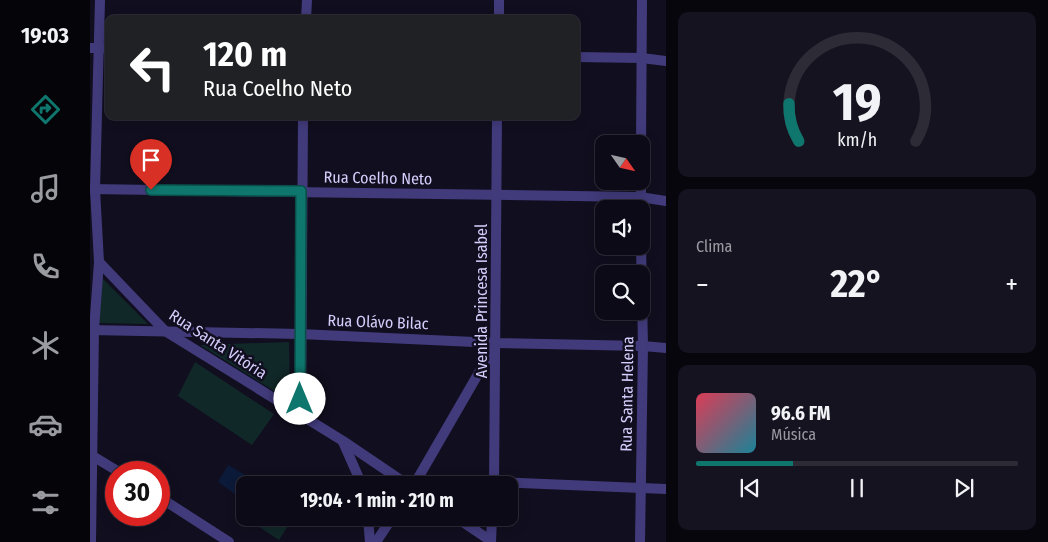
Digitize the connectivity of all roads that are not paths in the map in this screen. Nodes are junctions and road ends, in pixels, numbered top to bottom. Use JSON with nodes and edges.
{"nodes":[{"id":1,"x":100,"y":0,"type":"edge"},
{"id":2,"x":307,"y":0,"type":"edge"},
{"id":3,"x":499,"y":0,"type":"edge"},
{"id":4,"x":642,"y":0,"type":"edge"},
{"id":5,"x":306,"y":15,"type":"edge"},
{"id":6,"x":499,"y":15,"type":"edge"},
{"id":7,"x":99,"y":48,"type":"edge"},
{"id":8,"x":580,"y":57,"type":"edge"},
{"id":9,"x":642,"y":58,"type":"junction"},
{"id":10,"x":666,"y":61,"type":"edge"},
{"id":11,"x":303,"y":120,"type":"edge"},
{"id":12,"x":497,"y":120,"type":"edge"},
{"id":13,"x":641,"y":135,"type":"edge"},
{"id":14,"x":92,"y":189,"type":"edge"},
{"id":15,"x":640,"y":190,"type":"edge"},
{"id":16,"x":301,"y":191,"type":"junction"},
{"id":17,"x":496,"y":196,"type":"junction"},
{"id":18,"x":640,"y":197,"type":"junction"},
{"id":19,"x":640,"y":200,"type":"edge"},
{"id":20,"x":666,"y":201,"type":"edge"},
{"id":21,"x":641,"y":255,"type":"edge"},
{"id":22,"x":99,"y":262,"type":"junction"},
{"id":23,"x":92,"y":330,"type":"edge"},
{"id":24,"x":165,"y":331,"type":"junction"},
{"id":25,"x":300,"y":334,"type":"junction"},
{"id":26,"x":496,"y":343,"type":"junction"},
{"id":27,"x":643,"y":346,"type":"junction"},
{"id":28,"x":666,"y":348,"type":"edge"},
{"id":29,"x":301,"y":415,"type":"junction"},
{"id":30,"x":343,"y":441,"type":"junction"},
{"id":31,"x":91,"y":455,"type":"edge"},
{"id":32,"x":105,"y":464,"type":"edge"},
{"id":33,"x":358,"y":476,"type":"edge"},
{"id":34,"x":395,"y":476,"type":"edge"},
{"id":35,"x":419,"y":476,"type":"edge"},
{"id":36,"x":494,"y":476,"type":"edge"},
{"id":37,"x":518,"y":484,"type":"edge"},
{"id":38,"x":641,"y":487,"type":"junction"},
{"id":39,"x":666,"y":490,"type":"edge"},
{"id":40,"x":170,"y":505,"type":"edge"},
{"id":41,"x":369,"y":526,"type":"edge"},
{"id":42,"x":387,"y":526,"type":"edge"},
{"id":43,"x":469,"y":526,"type":"edge"},
{"id":44,"x":492,"y":526,"type":"edge"},
{"id":45,"x":491,"y":541,"type":"edge"},
{"id":46,"x":91,"y":542,"type":"edge"},
{"id":47,"x":229,"y":542,"type":"edge"},
{"id":48,"x":370,"y":542,"type":"edge"},
{"id":49,"x":376,"y":542,"type":"edge"},
{"id":50,"x":640,"y":542,"type":"edge"}],
"edges":[{"from":1,"to":7,"type":"street"},
{"from":2,"to":5,"type":"street"},
{"from":3,"to":6,"type":"street"},
{"from":4,"to":9,"type":"street"},
{"from":7,"to":14,"type":"street"},
{"from":8,"to":9,"type":"street"},
{"from":9,"to":10,"type":"street"},
{"from":9,"to":13,"type":"street"},
{"from":11,"to":16,"type":"street"},
{"from":12,"to":17,"type":"street","name":"Avenida Princesa Isabel"},
{"from":14,"to":16,"type":"street","name":"Rua Coelho Neto"},
{"from":14,"to":22,"type":"street"},
{"from":15,"to":18,"type":"street"},
{"from":16,"to":17,"type":"street","name":"Rua Coelho Neto"},
{"from":16,"to":25,"type":"street"},
{"from":17,"to":18,"type":"street","name":"Rua Coelho Neto"},
{"from":17,"to":26,"type":"street","name":"Avenida Princesa Isabel"},
{"from":18,"to":19,"type":"street"},
{"from":18,"to":20,"type":"street","name":"Rua Coelho Neto"},
{"from":21,"to":27,"type":"street","name":"Rua Santa Helena"},
{"from":22,"to":23,"type":"street"},
{"from":22,"to":24,"type":"street","name":"Rua Santa Vitória"},
{"from":23,"to":24,"type":"street","name":"Rua Olávo Bilac"},
{"from":23,"to":31,"type":"street"},
{"from":24,"to":25,"type":"street","name":"Rua Olávo Bilac"},
{"from":24,"to":29,"type":"street","name":"Rua Santa Vitória"},
{"from":25,"to":26,"type":"street","name":"Rua Olávo Bilac"},
{"from":25,"to":29,"type":"street"},
{"from":26,"to":27,"type":"street","name":"Rua Olávo Bilac"},
{"from":26,"to":35,"type":"street"},
{"from":26,"to":36,"type":"street","name":"Avenida Princesa Isabel"},
{"from":27,"to":28,"type":"street","name":"Rua Olávo Bilac"},
{"from":27,"to":38,"type":"street","name":"Rua Santa Helena"},
{"from":29,"to":30,"type":"street","name":"Rua Santa Vitória"},
{"from":30,"to":33,"type":"street"},
{"from":30,"to":34,"type":"street","name":"Rua Santa Vitória"},
{"from":31,"to":32,"type":"street"},
{"from":31,"to":46,"type":"street"},
{"from":37,"to":38,"type":"street"},
{"from":38,"to":39,"type":"street"},
{"from":38,"to":50,"type":"street","name":"Rua Santa Helena"},
{"from":40,"to":47,"type":"street"},
{"from":41,"to":48,"type":"street"},
{"from":42,"to":49,"type":"street"},
{"from":43,"to":45,"type":"street"},
{"from":44,"to":45,"type":"street"}]}
